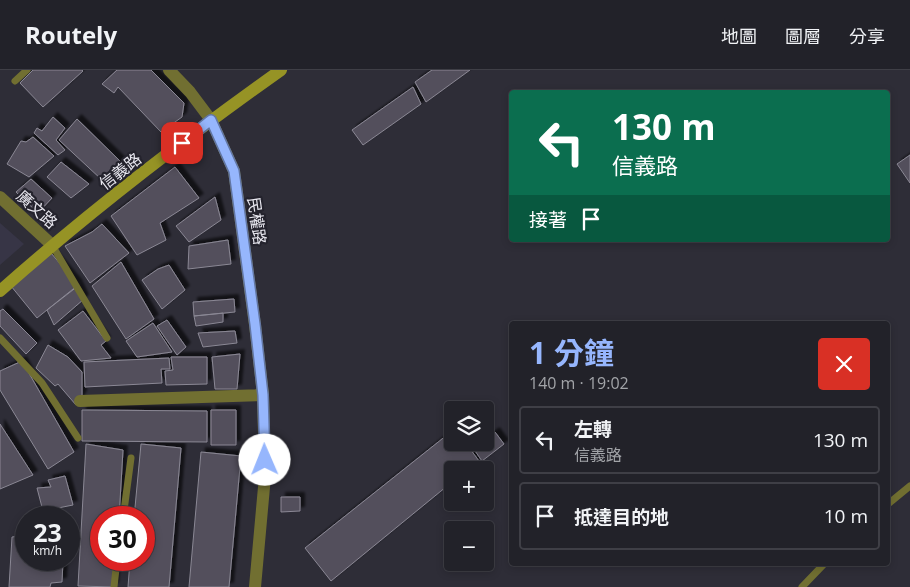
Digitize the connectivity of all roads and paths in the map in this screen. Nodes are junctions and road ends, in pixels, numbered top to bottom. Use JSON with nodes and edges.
{"nodes":[{"id":1,"x":27,"y":70,"type":"edge"},
{"id":2,"x":169,"y":70,"type":"edge"},
{"id":3,"x":281,"y":70,"type":"edge"},
{"id":4,"x":15,"y":81,"type":"dead end"},
{"id":5,"x":211,"y":120,"type":"junction"},
{"id":6,"x":0,"y":197,"type":"edge"},
{"id":7,"x":52,"y":245,"type":"junction"},
{"id":8,"x":0,"y":291,"type":"edge"},
{"id":9,"x":0,"y":338,"type":"edge"},
{"id":10,"x":107,"y":338,"type":"dead end"},
{"id":11,"x":263,"y":395,"type":"junction"},
{"id":12,"x":80,"y":401,"type":"dead end"},
{"id":13,"x":78,"y":438,"type":"dead end"},
{"id":14,"x":131,"y":458,"type":"dead end"},
{"id":15,"x":910,"y":486,"type":"edge"},
{"id":16,"x":890,"y":502,"type":"edge"},
{"id":17,"x":125,"y":506,"type":"edge"},
{"id":18,"x":822,"y":566,"type":"edge"},
{"id":19,"x":116,"y":571,"type":"edge"},
{"id":20,"x":114,"y":587,"type":"edge"},
{"id":21,"x":255,"y":587,"type":"edge"},
{"id":22,"x":802,"y":587,"type":"edge"}],
"edges":[{"from":1,"to":4,"type":"lane"},
{"from":2,"to":5,"type":"street","name":"民權路"},
{"from":3,"to":5,"type":"street","name":"信義路"},
{"from":5,"to":7,"type":"street","name":"信義路"},
{"from":5,"to":11,"type":"street","name":"民權路"},
{"from":6,"to":7,"type":"street","name":"廣文路"},
{"from":7,"to":8,"type":"street","name":"信義路"},
{"from":7,"to":10,"type":"lane"},
{"from":9,"to":13,"type":"lane"},
{"from":11,"to":12,"type":"street"},
{"from":11,"to":21,"type":"street","name":"民權路"},
{"from":14,"to":17,"type":"lane"},
{"from":15,"to":16,"type":"lane"},
{"from":18,"to":22,"type":"lane"},
{"from":19,"to":20,"type":"lane"}]}
